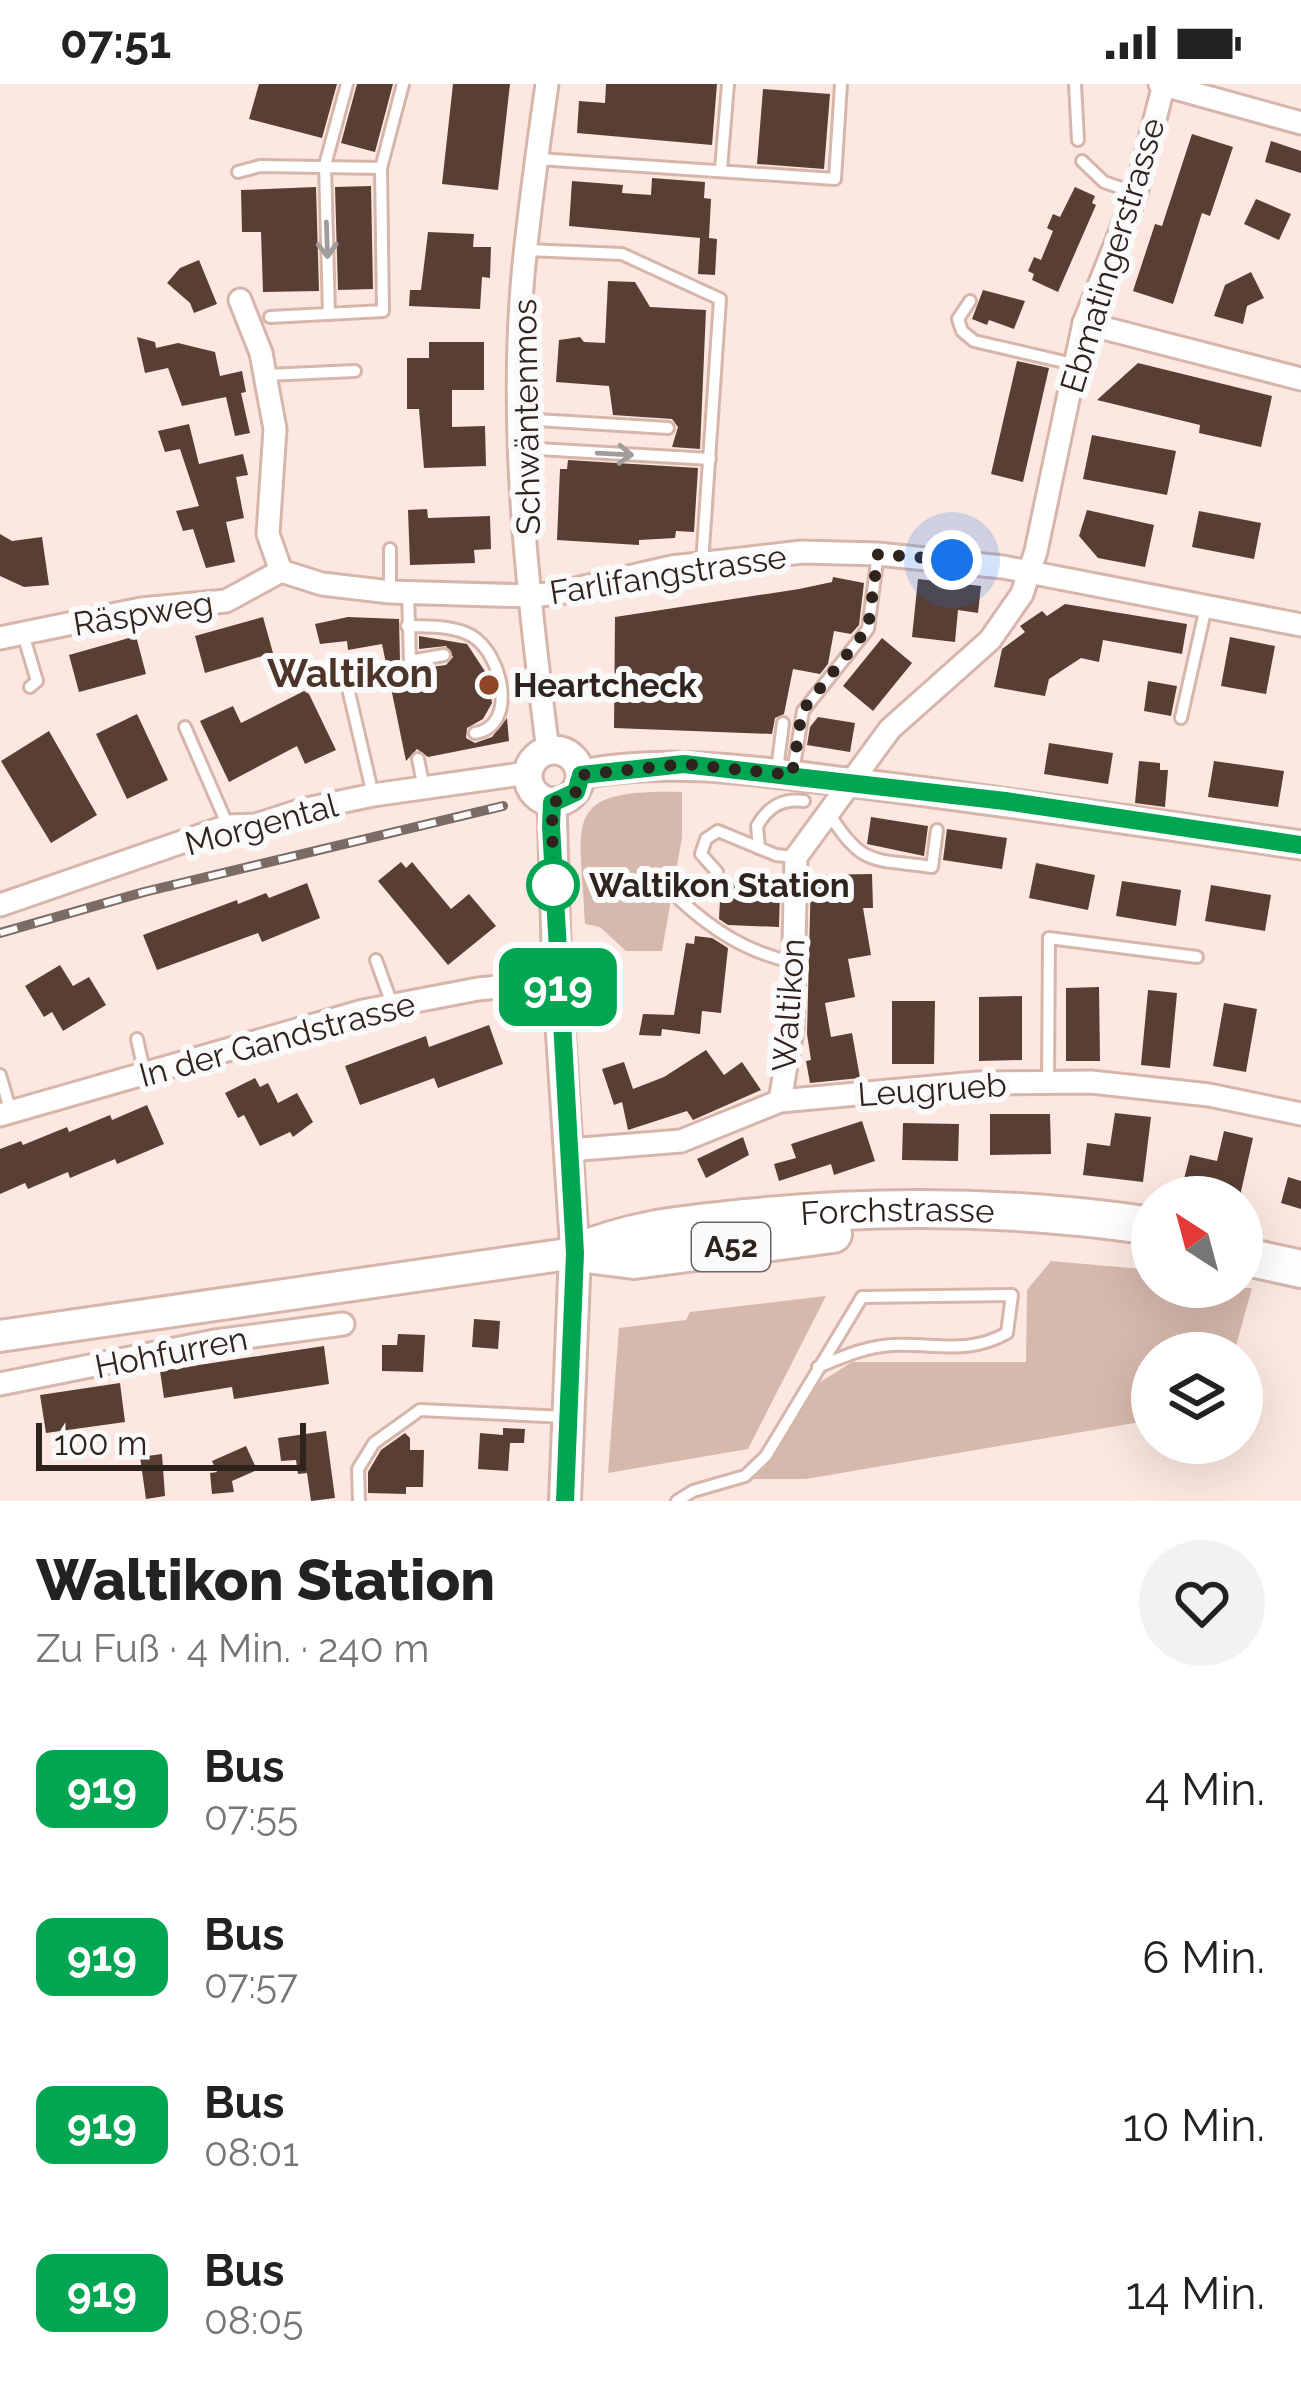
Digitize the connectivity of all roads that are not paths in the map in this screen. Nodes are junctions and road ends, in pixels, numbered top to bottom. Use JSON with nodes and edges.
{"nodes":[{"id":1,"x":347,"y":84,"type":"edge"},
{"id":2,"x":403,"y":84,"type":"edge"},
{"id":3,"x":547,"y":84,"type":"edge"},
{"id":4,"x":728,"y":84,"type":"edge"},
{"id":5,"x":841,"y":84,"type":"edge"},
{"id":6,"x":1076,"y":84,"type":"edge"},
{"id":7,"x":1162,"y":86,"type":"edge"},
{"id":8,"x":1301,"y":123,"type":"edge"},
{"id":9,"x":1078,"y":140,"type":"dead end"},
{"id":10,"x":538,"y":159,"type":"junction"},
{"id":11,"x":1082,"y":161,"type":"dead end"},
{"id":12,"x":325,"y":165,"type":"junction"},
{"id":13,"x":382,"y":168,"type":"junction"},
{"id":14,"x":722,"y":169,"type":"junction"},
{"id":15,"x":238,"y":172,"type":"dead end"},
{"id":16,"x":1136,"y":193,"type":"junction"},
{"id":17,"x":526,"y":250,"type":"junction"},
{"id":18,"x":240,"y":301,"type":"dead end"},
{"id":19,"x":970,"y":301,"type":"dead end"},
{"id":20,"x":329,"y":314,"type":"junction"},
{"id":21,"x":270,"y":317,"type":"dead end"},
{"id":22,"x":1084,"y":323,"type":"junction"},
{"id":23,"x":1073,"y":364,"type":"junction"},
{"id":24,"x":355,"y":371,"type":"dead end"},
{"id":25,"x":267,"y":375,"type":"junction"},
{"id":26,"x":1301,"y":380,"type":"edge"},
{"id":27,"x":520,"y":419,"type":"junction"},
{"id":28,"x":668,"y":428,"type":"dead end"},
{"id":29,"x":521,"y":448,"type":"junction"},
{"id":30,"x":710,"y":459,"type":"junction"},
{"id":31,"x":390,"y":549,"type":"dead end"},
{"id":32,"x":878,"y":554,"type":"junction"},
{"id":33,"x":703,"y":564,"type":"junction"},
{"id":34,"x":281,"y":572,"type":"junction"},
{"id":35,"x":1030,"y":572,"type":"junction"},
{"id":36,"x":399,"y":592,"type":"junction"},
{"id":37,"x":532,"y":596,"type":"junction"},
{"id":38,"x":1205,"y":607,"type":"junction"},
{"id":39,"x":1301,"y":625,"type":"edge"},
{"id":40,"x":407,"y":626,"type":"junction"},
{"id":41,"x":23,"y":634,"type":"junction"},
{"id":42,"x":0,"y":638,"type":"edge"},
{"id":43,"x":444,"y":656,"type":"dead end"},
{"id":44,"x":310,"y":684,"type":"dead end"},
{"id":45,"x":30,"y":687,"type":"dead end"},
{"id":46,"x":1181,"y":718,"type":"dead end"},
{"id":47,"x":783,"y":723,"type":"dead end"},
{"id":48,"x":184,"y":727,"type":"dead end"},
{"id":49,"x":475,"y":733,"type":"dead end"},
{"id":50,"x":548,"y":751,"type":"junction"},
{"id":51,"x":418,"y":759,"type":"dead end"},
{"id":52,"x":528,"y":773,"type":"junction"},
{"id":53,"x":581,"y":775,"type":"junction"},
{"id":54,"x":791,"y":783,"type":"junction"},
{"id":55,"x":852,"y":783,"type":"junction"},
{"id":56,"x":424,"y":788,"type":"junction"},
{"id":57,"x":373,"y":795,"type":"junction"},
{"id":58,"x":552,"y":803,"type":"junction"},
{"id":59,"x":828,"y":812,"type":"junction"},
{"id":60,"x":228,"y":826,"type":"junction"},
{"id":61,"x":937,"y":830,"type":"dead end"},
{"id":62,"x":1301,"y":845,"type":"edge"},
{"id":63,"x":759,"y":848,"type":"junction"},
{"id":64,"x":796,"y":857,"type":"junction"},
{"id":65,"x":717,"y":872,"type":"dead end"},
{"id":66,"x":680,"y":900,"type":"dead end"},
{"id":67,"x":0,"y":905,"type":"edge"},
{"id":68,"x":1197,"y":957,"type":"dead end"},
{"id":69,"x":376,"y":960,"type":"dead end"},
{"id":70,"x":792,"y":962,"type":"junction"},
{"id":71,"x":557,"y":981,"type":"junction"},
{"id":72,"x":392,"y":1004,"type":"junction"},
{"id":73,"x":137,"y":1039,"type":"dead end"},
{"id":74,"x":0,"y":1075,"type":"edge"},
{"id":75,"x":146,"y":1075,"type":"junction"},
{"id":76,"x":1048,"y":1082,"type":"junction"},
{"id":77,"x":780,"y":1101,"type":"junction"},
{"id":78,"x":6,"y":1113,"type":"edge"},
{"id":79,"x":1301,"y":1114,"type":"edge"},
{"id":80,"x":569,"y":1150,"type":"junction"},
{"id":81,"x":1131,"y":1224,"type":"edge"},
{"id":82,"x":1131,"y":1239,"type":"edge"},
{"id":83,"x":1263,"y":1247,"type":"edge"},
{"id":84,"x":575,"y":1253,"type":"junction"},
{"id":85,"x":1301,"y":1255,"type":"edge"},
{"id":86,"x":1263,"y":1261,"type":"edge"},
{"id":87,"x":1301,"y":1269,"type":"edge"},
{"id":88,"x":344,"y":1324,"type":"dead end"},
{"id":89,"x":0,"y":1336,"type":"edge"},
{"id":90,"x":818,"y":1367,"type":"junction"},
{"id":91,"x":0,"y":1384,"type":"edge"},
{"id":92,"x":568,"y":1417,"type":"junction"},
{"id":93,"x":359,"y":1501,"type":"edge"},
{"id":94,"x":565,"y":1501,"type":"edge"},
{"id":95,"x":677,"y":1501,"type":"edge"}],
"edges":[{"from":1,"to":12,"type":"lane"},
{"from":2,"to":13,"type":"lane"},
{"from":3,"to":10,"type":"street","name":"Schwäntenmos"},
{"from":4,"to":14,"type":"lane"},
{"from":5,"to":14,"type":"lane"},
{"from":6,"to":9,"type":"lane"},
{"from":7,"to":8,"type":"street"},
{"from":7,"to":16,"type":"street","name":"Ebmatingerstrasse"},
{"from":10,"to":14,"type":"lane"},
{"from":10,"to":17,"type":"street","name":"Schwäntenmos"},
{"from":11,"to":16,"type":"lane"},
{"from":12,"to":13,"type":"lane"},
{"from":12,"to":15,"type":"lane"},
{"from":12,"to":20,"type":"lane","one_way":true},
{"from":13,"to":20,"type":"lane"},
{"from":16,"to":22,"type":"street","name":"Ebmatingerstrasse"},
{"from":17,"to":27,"type":"street","name":"Schwäntenmos"},
{"from":17,"to":30,"type":"lane"},
{"from":18,"to":25,"type":"street"},
{"from":19,"to":23,"type":"lane"},
{"from":20,"to":21,"type":"lane"},
{"from":22,"to":23,"type":"street","name":"Ebmatingerstrasse"},
{"from":22,"to":26,"type":"street"},
{"from":23,"to":35,"type":"street","name":"Ebmatingerstrasse"},
{"from":24,"to":25,"type":"lane"},
{"from":25,"to":34,"type":"street"},
{"from":27,"to":28,"type":"lane"},
{"from":27,"to":29,"type":"street","name":"Schwäntenmos"},
{"from":29,"to":30,"type":"lane","one_way":true},
{"from":29,"to":37,"type":"street","name":"Schwäntenmos"},
{"from":30,"to":33,"type":"lane"},
{"from":31,"to":36,"type":"lane"},
{"from":32,"to":33,"type":"street","name":"Farlifangstrasse"},
{"from":32,"to":35,"type":"street","name":"Farlifangstrasse"},
{"from":32,"to":54,"type":"lane"},
{"from":33,"to":37,"type":"street","name":"Farlifangstrasse"},
{"from":34,"to":36,"type":"street","name":"Farlifangstrasse"},
{"from":34,"to":41,"type":"street","name":"Räspweg"},
{"from":35,"to":38,"type":"street","name":"Farlifangstrasse"},
{"from":35,"to":55,"type":"street","name":"Ebmatingerstrasse"},
{"from":36,"to":37,"type":"street","name":"Farlifangstrasse"},
{"from":36,"to":40,"type":"lane"},
{"from":37,"to":50,"type":"street","name":"Schwäntenmos"},
{"from":38,"to":39,"type":"street","name":"Farlifangstrasse"},
{"from":38,"to":46,"type":"lane"},
{"from":40,"to":43,"type":"lane"},
{"from":40,"to":49,"type":"lane"},
{"from":41,"to":42,"type":"street","name":"Räspweg"},
{"from":41,"to":45,"type":"lane"},
{"from":44,"to":57,"type":"lane"},
{"from":47,"to":54,"type":"lane"},
{"from":48,"to":60,"type":"lane"},
{"from":50,"to":52,"type":"street"},
{"from":50,"to":53,"type":"street"},
{"from":51,"to":56,"type":"lane"},
{"from":52,"to":56,"type":"street","name":"Morgental"},
{"from":52,"to":58,"type":"street"},
{"from":53,"to":54,"type":"street"},
{"from":53,"to":58,"type":"street"},
{"from":54,"to":55,"type":"street"},
{"from":54,"to":63,"type":"lane"},
{"from":55,"to":59,"type":"street"},
{"from":55,"to":62,"type":"street"},
{"from":56,"to":57,"type":"street","name":"Morgental"},
{"from":57,"to":60,"type":"street","name":"Morgental"},
{"from":58,"to":71,"type":"street"},
{"from":59,"to":61,"type":"lane"},
{"from":59,"to":64,"type":"street"},
{"from":60,"to":67,"type":"street","name":"Morgental"},
{"from":63,"to":64,"type":"lane"},
{"from":63,"to":65,"type":"lane"},
{"from":64,"to":70,"type":"street","name":"Waltikon"},
{"from":66,"to":70,"type":"lane"},
{"from":68,"to":76,"type":"lane"},
{"from":69,"to":72,"type":"lane"},
{"from":70,"to":77,"type":"street","name":"Waltikon"},
{"from":71,"to":72,"type":"street","name":"In der Gandstrasse"},
{"from":71,"to":80,"type":"street"},
{"from":72,"to":75,"type":"street","name":"In der Gandstrasse"},
{"from":73,"to":75,"type":"lane"},
{"from":74,"to":78,"type":"lane"},
{"from":75,"to":78,"type":"street","name":"In der Gandstrasse"},
{"from":76,"to":77,"type":"street","name":"Leugrueb"},
{"from":76,"to":79,"type":"street","name":"Leugrueb"},
{"from":77,"to":80,"type":"street","name":"Leugrueb"},
{"from":80,"to":84,"type":"street"},
{"from":81,"to":84,"type":"highway","name":"Forchstrasse","number":"A52"},
{"from":82,"to":84,"type":"highway","name":"Forchstrasse","number":"A52"},
{"from":83,"to":85,"type":"highway"},
{"from":84,"to":89,"type":"main road","name":"Forchstrasse"},
{"from":84,"to":92,"type":"main road"},
{"from":86,"to":87,"type":"highway"},
{"from":88,"to":91,"type":"street","name":"Hohfurren"},
{"from":90,"to":90,"type":"lane"},
{"from":90,"to":95,"type":"lane"},
{"from":92,"to":93,"type":"lane"},
{"from":92,"to":94,"type":"main road"}]}
